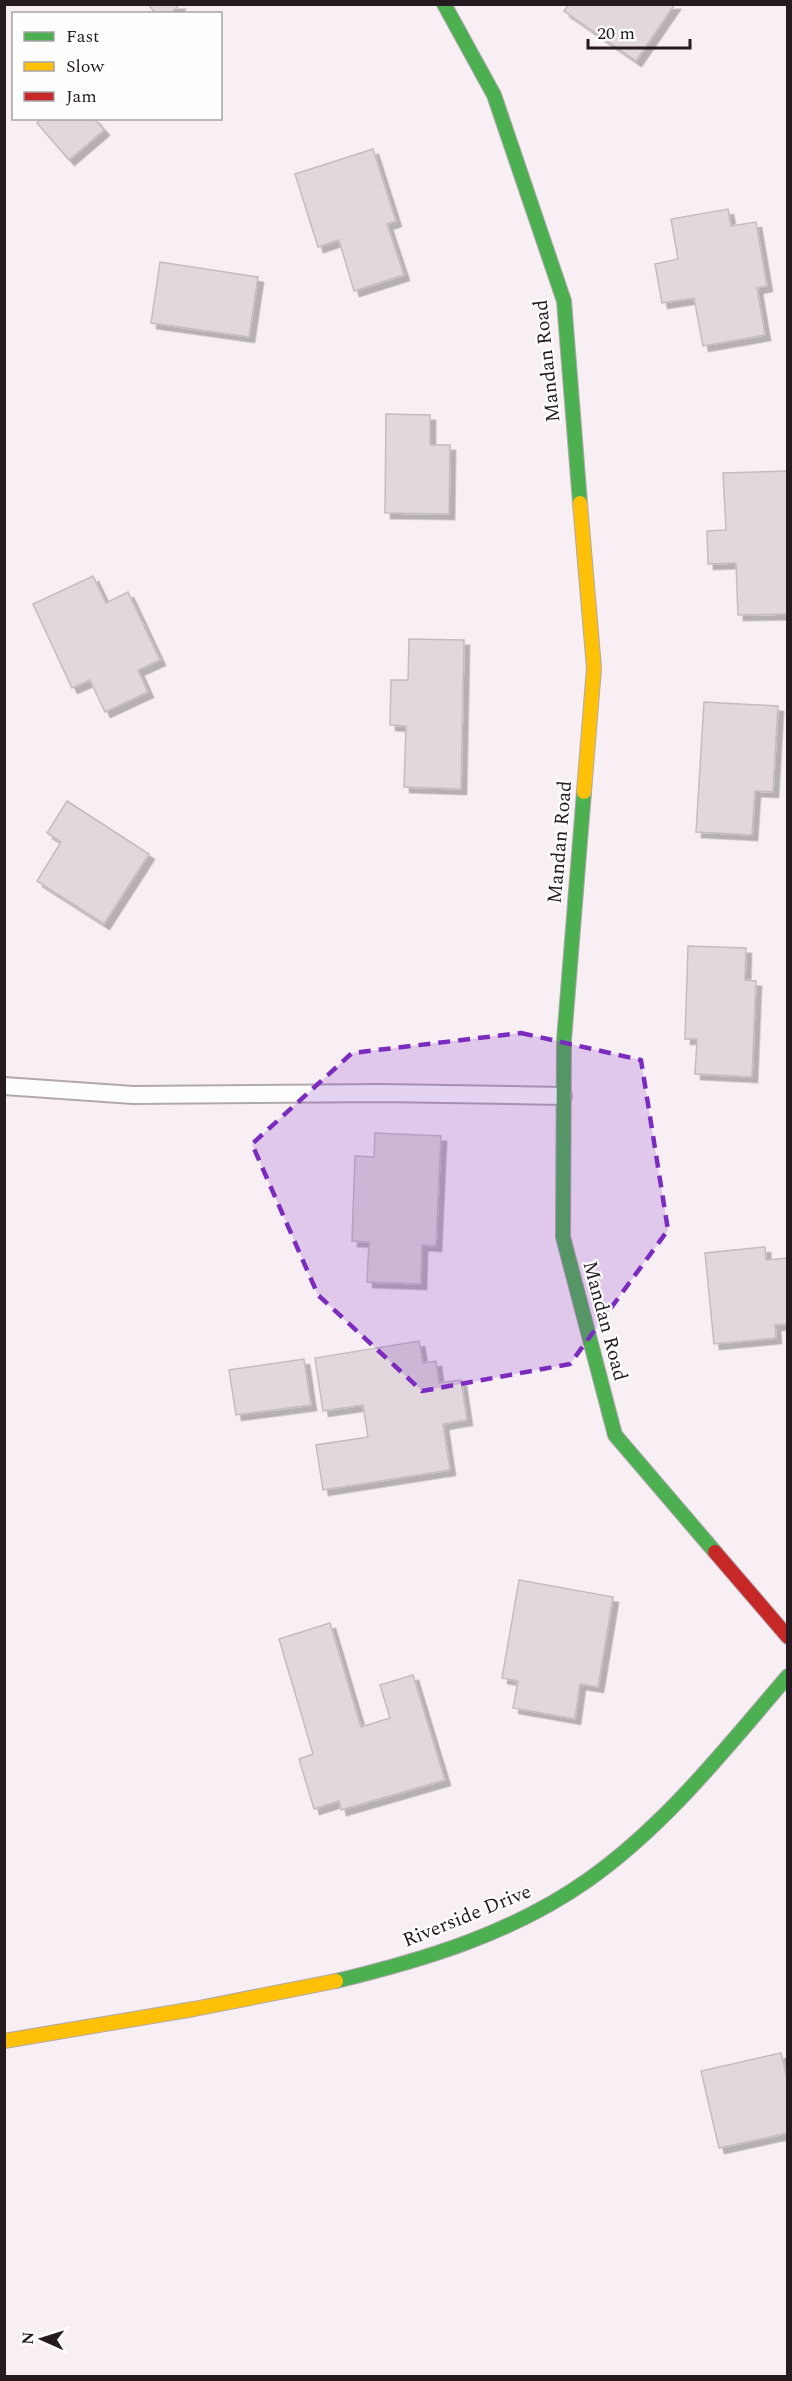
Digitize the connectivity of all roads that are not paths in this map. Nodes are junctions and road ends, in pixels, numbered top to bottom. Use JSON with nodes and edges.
{"nodes":[{"id":1,"x":444,"y":4,"type":"edge"},
{"id":2,"x":4,"y":1086,"type":"edge"},
{"id":3,"x":563,"y":1096,"type":"junction"},
{"id":4,"x":788,"y":1637,"type":"edge"},
{"id":5,"x":788,"y":1676,"type":"edge"},
{"id":6,"x":4,"y":2042,"type":"edge"}],
"edges":[{"from":1,"to":3,"type":"street","name":"Mandan Road"},
{"from":2,"to":3,"type":"lane"},
{"from":3,"to":4,"type":"street","name":"Mandan Road"},
{"from":5,"to":6,"type":"street","name":"Riverside Drive"}]}
